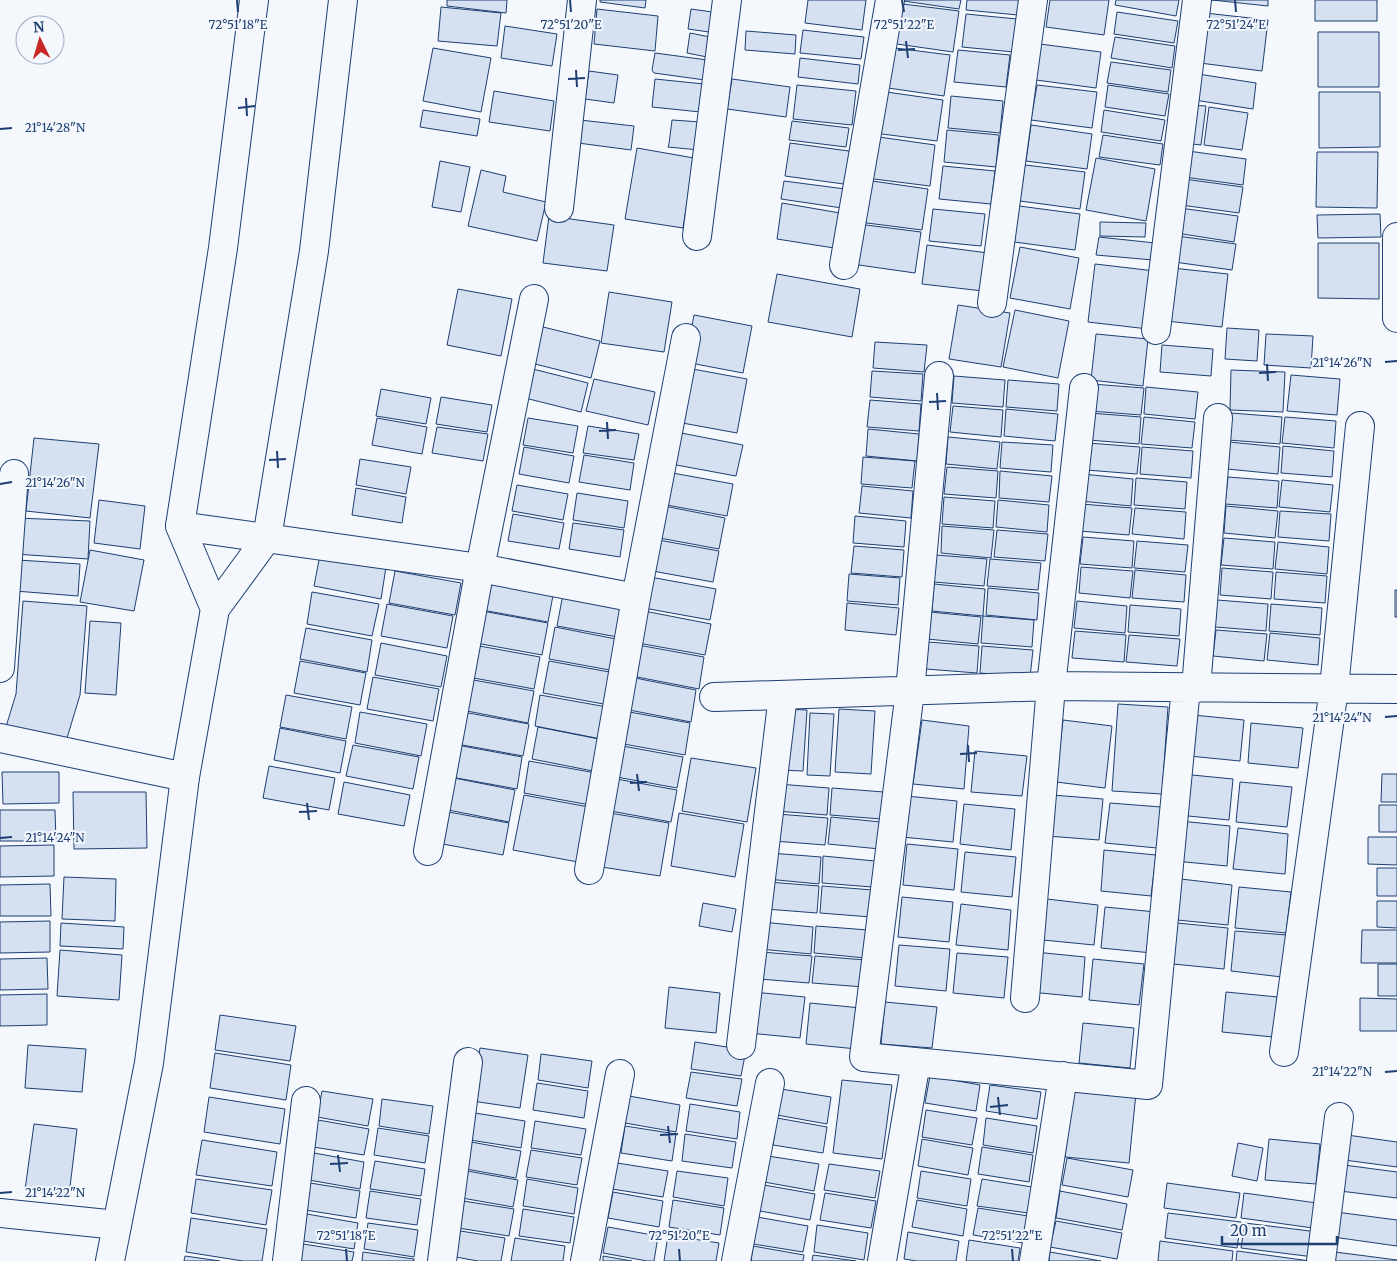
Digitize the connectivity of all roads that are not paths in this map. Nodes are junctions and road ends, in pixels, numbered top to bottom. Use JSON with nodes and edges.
{"nodes":[{"id":1,"x":254,"y":0,"type":"edge"},
{"id":2,"x":343,"y":0,"type":"edge"},
{"id":3,"x":582,"y":0,"type":"edge"},
{"id":4,"x":727,"y":0,"type":"edge"},
{"id":5,"x":890,"y":0,"type":"edge"},
{"id":6,"x":1033,"y":0,"type":"edge"},
{"id":7,"x":1197,"y":0,"type":"edge"},
{"id":8,"x":560,"y":208,"type":"dead end"},
{"id":9,"x":697,"y":236,"type":"dead end"},
{"id":10,"x":1397,"y":237,"type":"edge"},
{"id":11,"x":844,"y":265,"type":"dead end"},
{"id":12,"x":534,"y":299,"type":"dead end"},
{"id":13,"x":992,"y":303,"type":"dead end"},
{"id":14,"x":1397,"y":318,"type":"edge"},
{"id":15,"x":1156,"y":330,"type":"dead end"},
{"id":16,"x":686,"y":338,"type":"dead end"},
{"id":17,"x":939,"y":376,"type":"dead end"},
{"id":18,"x":1084,"y":388,"type":"dead end"},
{"id":19,"x":1218,"y":418,"type":"dead end"},
{"id":20,"x":1360,"y":426,"type":"dead end"},
{"id":21,"x":14,"y":474,"type":"dead end"},
{"id":22,"x":180,"y":526,"type":"junction"},
{"id":23,"x":267,"y":538,"type":"junction"},
{"id":24,"x":480,"y":568,"type":"junction"},
{"id":25,"x":636,"y":598,"type":"junction"},
{"id":26,"x":215,"y":609,"type":"junction"},
{"id":27,"x":0,"y":668,"type":"edge"},
{"id":28,"x":1051,"y":686,"type":"junction"},
{"id":29,"x":1191,"y":688,"type":"junction"},
{"id":30,"x":1334,"y":688,"type":"junction"},
{"id":31,"x":1397,"y":688,"type":"edge"},
{"id":32,"x":910,"y":691,"type":"junction"},
{"id":33,"x":783,"y":694,"type":"junction"},
{"id":34,"x":714,"y":697,"type":"dead end"},
{"id":35,"x":0,"y":738,"type":"edge"},
{"id":36,"x":185,"y":777,"type":"junction"},
{"id":37,"x":428,"y":851,"type":"dead end"},
{"id":38,"x":589,"y":870,"type":"dead end"},
{"id":39,"x":1025,"y":998,"type":"dead end"},
{"id":40,"x":741,"y":1045,"type":"dead end"},
{"id":41,"x":1284,"y":1052,"type":"dead end"},
{"id":42,"x":468,"y":1062,"type":"dead end"},
{"id":43,"x":916,"y":1062,"type":"junction"},
{"id":44,"x":620,"y":1074,"type":"dead end"},
{"id":45,"x":1063,"y":1076,"type":"junction"},
{"id":46,"x":770,"y":1083,"type":"dead end"},
{"id":47,"x":306,"y":1101,"type":"dead end"},
{"id":48,"x":1339,"y":1117,"type":"dead end"},
{"id":49,"x":0,"y":1213,"type":"edge"},
{"id":50,"x":117,"y":1225,"type":"junction"},
{"id":51,"x":110,"y":1261,"type":"edge"},
{"id":52,"x":287,"y":1261,"type":"edge"},
{"id":53,"x":442,"y":1261,"type":"edge"},
{"id":54,"x":585,"y":1261,"type":"edge"},
{"id":55,"x":736,"y":1261,"type":"edge"},
{"id":56,"x":882,"y":1261,"type":"edge"},
{"id":57,"x":1034,"y":1261,"type":"edge"},
{"id":58,"x":1321,"y":1261,"type":"edge"}],
"edges":[{"from":1,"to":22,"type":"street"},
{"from":2,"to":23,"type":"street"},
{"from":3,"to":8,"type":"street"},
{"from":4,"to":9,"type":"street"},
{"from":5,"to":11,"type":"street"},
{"from":6,"to":13,"type":"street"},
{"from":7,"to":15,"type":"street"},
{"from":10,"to":14,"type":"street"},
{"from":12,"to":24,"type":"street"},
{"from":16,"to":25,"type":"street"},
{"from":17,"to":32,"type":"street"},
{"from":18,"to":28,"type":"street"},
{"from":19,"to":29,"type":"street"},
{"from":20,"to":30,"type":"street"},
{"from":21,"to":27,"type":"street"},
{"from":22,"to":23,"type":"street"},
{"from":22,"to":26,"type":"street"},
{"from":23,"to":24,"type":"street"},
{"from":23,"to":26,"type":"street"},
{"from":24,"to":25,"type":"street"},
{"from":24,"to":37,"type":"street"},
{"from":25,"to":38,"type":"street"},
{"from":26,"to":36,"type":"street"},
{"from":28,"to":29,"type":"street"},
{"from":28,"to":32,"type":"street"},
{"from":28,"to":39,"type":"street"},
{"from":29,"to":30,"type":"street"},
{"from":29,"to":45,"type":"street"},
{"from":30,"to":31,"type":"street"},
{"from":30,"to":41,"type":"street"},
{"from":32,"to":33,"type":"street"},
{"from":32,"to":43,"type":"street"},
{"from":33,"to":34,"type":"street"},
{"from":33,"to":40,"type":"street"},
{"from":35,"to":36,"type":"street"},
{"from":36,"to":50,"type":"street"},
{"from":42,"to":53,"type":"street"},
{"from":43,"to":45,"type":"street"},
{"from":43,"to":56,"type":"street"},
{"from":44,"to":54,"type":"street"},
{"from":45,"to":57,"type":"street"},
{"from":46,"to":55,"type":"street"},
{"from":47,"to":52,"type":"street"},
{"from":48,"to":58,"type":"street"},
{"from":49,"to":50,"type":"street"},
{"from":50,"to":51,"type":"street"}]}
